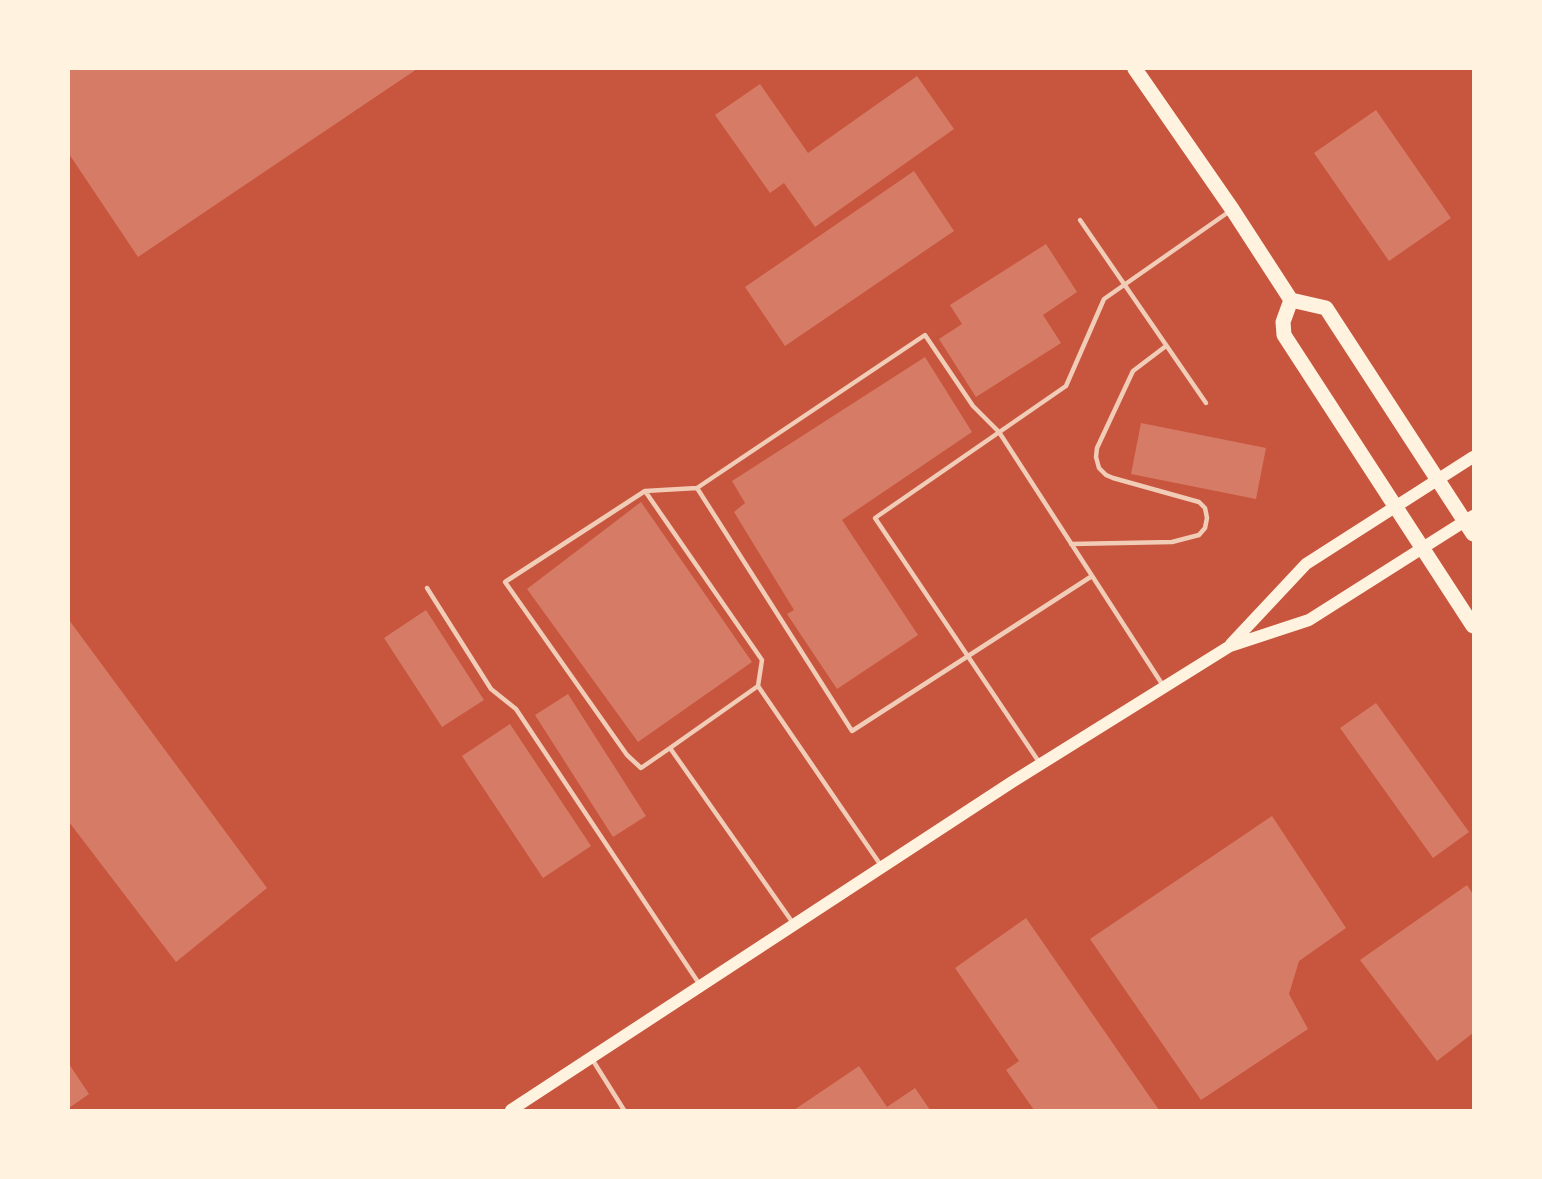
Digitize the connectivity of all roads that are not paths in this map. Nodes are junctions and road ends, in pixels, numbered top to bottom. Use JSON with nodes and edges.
{"nodes":[{"id":1,"x":1135,"y":69,"type":"edge"},
{"id":2,"x":1232,"y":209,"type":"junction"},
{"id":3,"x":1080,"y":220,"type":"dead end"},
{"id":4,"x":1125,"y":284,"type":"junction"},
{"id":5,"x":1291,"y":300,"type":"junction"},
{"id":6,"x":1166,"y":346,"type":"junction"},
{"id":7,"x":1206,"y":403,"type":"dead end"},
{"id":8,"x":999,"y":432,"type":"junction"},
{"id":9,"x":1473,"y":457,"type":"edge"},
{"id":10,"x":1438,"y":480,"type":"junction"},
{"id":11,"x":697,"y":488,"type":"junction"},
{"id":12,"x":645,"y":491,"type":"junction"},
{"id":13,"x":1396,"y":506,"type":"junction"},
{"id":14,"x":1470,"y":524,"type":"edge"},
{"id":15,"x":1071,"y":544,"type":"junction"},
{"id":16,"x":1423,"y":548,"type":"junction"},
{"id":17,"x":1092,"y":576,"type":"junction"},
{"id":18,"x":428,"y":588,"type":"dead end"},
{"id":19,"x":1473,"y":626,"type":"edge"},
{"id":20,"x":1230,"y":646,"type":"junction"},
{"id":21,"x":968,"y":657,"type":"junction"},
{"id":22,"x":758,"y":686,"type":"junction"},
{"id":23,"x":1164,"y":687,"type":"junction"},
{"id":24,"x":670,"y":748,"type":"junction"},
{"id":25,"x":1040,"y":765,"type":"junction"},
{"id":26,"x":882,"y":867,"type":"junction"},
{"id":27,"x":794,"y":925,"type":"junction"},
{"id":28,"x":701,"y":987,"type":"junction"},
{"id":29,"x":591,"y":1058,"type":"junction"},
{"id":30,"x":511,"y":1110,"type":"edge"},
{"id":31,"x":624,"y":1110,"type":"edge"}],
"edges":[{"from":1,"to":2,"type":"main road"},
{"from":2,"to":4,"type":"lane"},
{"from":2,"to":5,"type":"main road"},
{"from":3,"to":4,"type":"lane"},
{"from":4,"to":6,"type":"lane"},
{"from":4,"to":8,"type":"lane"},
{"from":5,"to":10,"type":"main road"},
{"from":5,"to":13,"type":"main road"},
{"from":6,"to":7,"type":"lane"},
{"from":6,"to":15,"type":"lane"},
{"from":8,"to":11,"type":"lane"},
{"from":8,"to":15,"type":"lane"},
{"from":8,"to":21,"type":"lane"},
{"from":9,"to":10,"type":"main road"},
{"from":10,"to":13,"type":"main road"},
{"from":10,"to":14,"type":"main road"},
{"from":11,"to":12,"type":"lane"},
{"from":11,"to":21,"type":"lane"},
{"from":12,"to":22,"type":"lane"},
{"from":12,"to":24,"type":"lane"},
{"from":13,"to":16,"type":"main road"},
{"from":13,"to":20,"type":"main road"},
{"from":14,"to":16,"type":"main road"},
{"from":15,"to":17,"type":"lane"},
{"from":16,"to":19,"type":"main road"},
{"from":16,"to":20,"type":"main road"},
{"from":17,"to":21,"type":"lane"},
{"from":17,"to":23,"type":"lane"},
{"from":18,"to":28,"type":"lane"},
{"from":20,"to":23,"type":"main road"},
{"from":21,"to":25,"type":"lane"},
{"from":22,"to":24,"type":"lane"},
{"from":22,"to":26,"type":"lane"},
{"from":23,"to":25,"type":"main road"},
{"from":24,"to":27,"type":"lane"},
{"from":25,"to":26,"type":"main road"},
{"from":26,"to":27,"type":"main road"},
{"from":27,"to":28,"type":"main road"},
{"from":28,"to":29,"type":"main road"},
{"from":29,"to":30,"type":"main road"},
{"from":29,"to":31,"type":"lane"}]}
